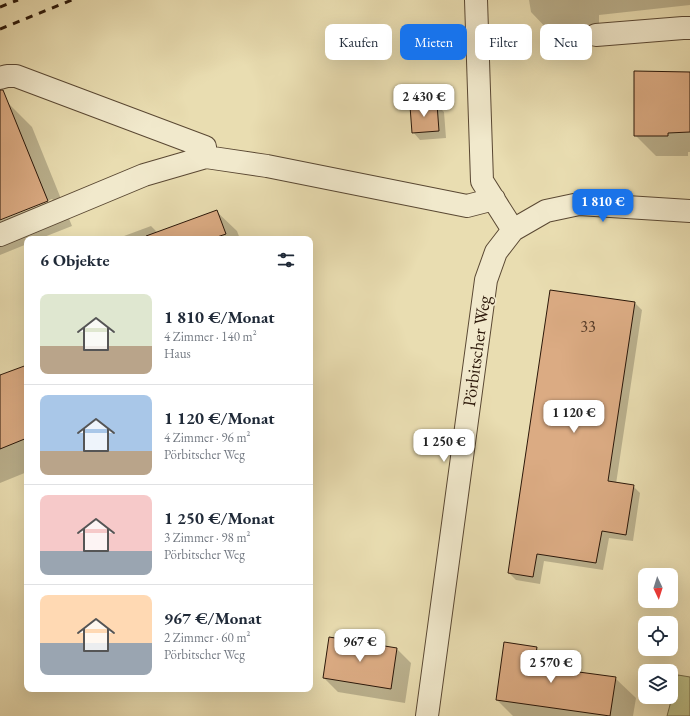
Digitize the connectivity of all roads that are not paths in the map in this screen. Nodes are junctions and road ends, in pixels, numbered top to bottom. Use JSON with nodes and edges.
{"nodes":[{"id":1,"x":476,"y":0,"type":"edge"},
{"id":2,"x":690,"y":28,"type":"edge"},
{"id":3,"x":596,"y":35,"type":"dead end"},
{"id":4,"x":0,"y":78,"type":"edge"},
{"id":5,"x":206,"y":157,"type":"junction"},
{"id":6,"x":494,"y":199,"type":"junction"},
{"id":7,"x":690,"y":211,"type":"edge"},
{"id":8,"x":513,"y":230,"type":"junction"},
{"id":9,"x":0,"y":235,"type":"edge"},
{"id":10,"x":427,"y":716,"type":"edge"}],
"edges":[{"from":1,"to":6,"type":"street"},
{"from":2,"to":3,"type":"street"},
{"from":4,"to":5,"type":"street"},
{"from":5,"to":6,"type":"street"},
{"from":5,"to":9,"type":"street"},
{"from":6,"to":8,"type":"street"},
{"from":7,"to":8,"type":"street"},
{"from":8,"to":10,"type":"street","name":"Pörbitscher Weg"}]}
